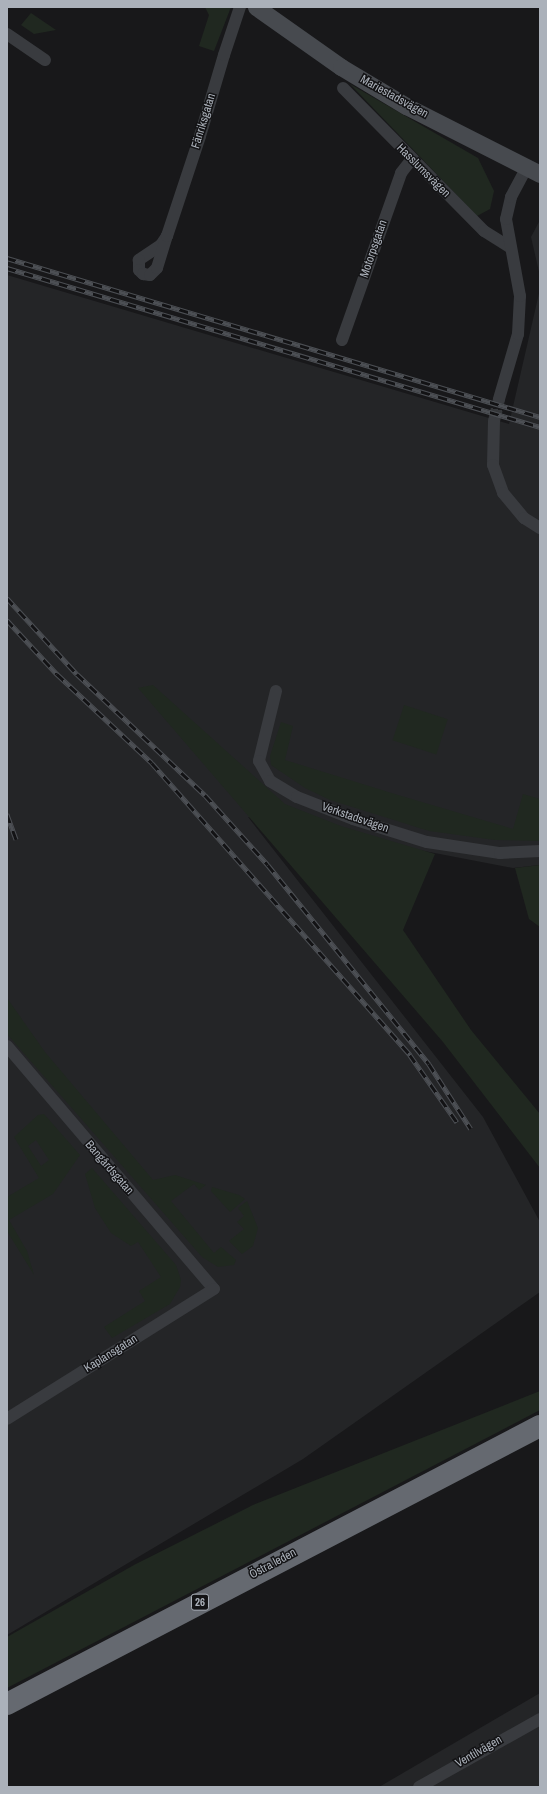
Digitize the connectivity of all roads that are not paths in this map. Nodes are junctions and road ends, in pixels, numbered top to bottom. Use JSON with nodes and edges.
{"nodes":[{"id":1,"x":240,"y":7,"type":"edge"},
{"id":2,"x":256,"y":7,"type":"edge"},
{"id":3,"x":7,"y":34,"type":"edge"},
{"id":4,"x":45,"y":60,"type":"dead end"},
{"id":5,"x":343,"y":88,"type":"dead end"},
{"id":6,"x":411,"y":160,"type":"junction"},
{"id":7,"x":533,"y":171,"type":"edge"},
{"id":8,"x":167,"y":236,"type":"dead end"},
{"id":9,"x":510,"y":248,"type":"junction"},
{"id":10,"x":342,"y":340,"type":"dead end"},
{"id":11,"x":499,"y":399,"type":"tunnel mouth"},
{"id":12,"x":494,"y":421,"type":"tunnel mouth"},
{"id":13,"x":540,"y":528,"type":"edge"},
{"id":14,"x":276,"y":691,"type":"dead end"},
{"id":15,"x":540,"y":851,"type":"edge"},
{"id":16,"x":7,"y":1046,"type":"edge"},
{"id":17,"x":214,"y":1288,"type":"joint"},
{"id":18,"x":7,"y":1419,"type":"edge"},
{"id":19,"x":540,"y":1426,"type":"edge"},
{"id":20,"x":7,"y":1704,"type":"edge"},
{"id":21,"x":540,"y":1719,"type":"edge"},
{"id":22,"x":419,"y":1787,"type":"edge"}],
"edges":[{"from":1,"to":8,"type":"street","name":"Fänriksgatan"},
{"from":2,"to":7,"type":"street","name":"Mariestadsvägen"},
{"from":3,"to":4,"type":"street"},
{"from":5,"to":6,"type":"street","name":"Hasslumsvägen"},
{"from":6,"to":9,"type":"street","name":"Hasslumsvägen"},
{"from":6,"to":10,"type":"street","name":"Motorpsgatan"},
{"from":7,"to":9,"type":"street"},
{"from":9,"to":11,"type":"street"},
{"from":12,"to":13,"type":"street"},
{"from":14,"to":15,"type":"street","name":"Verkstadsvägen"},
{"from":16,"to":17,"type":"street","name":"Bangårdsgatan"},
{"from":17,"to":18,"type":"street","name":"Kaplansgatan"},
{"from":19,"to":20,"type":"highway","name":"Östra leden","number":"26"},
{"from":21,"to":22,"type":"street","name":"Ventilvägen"}]}
